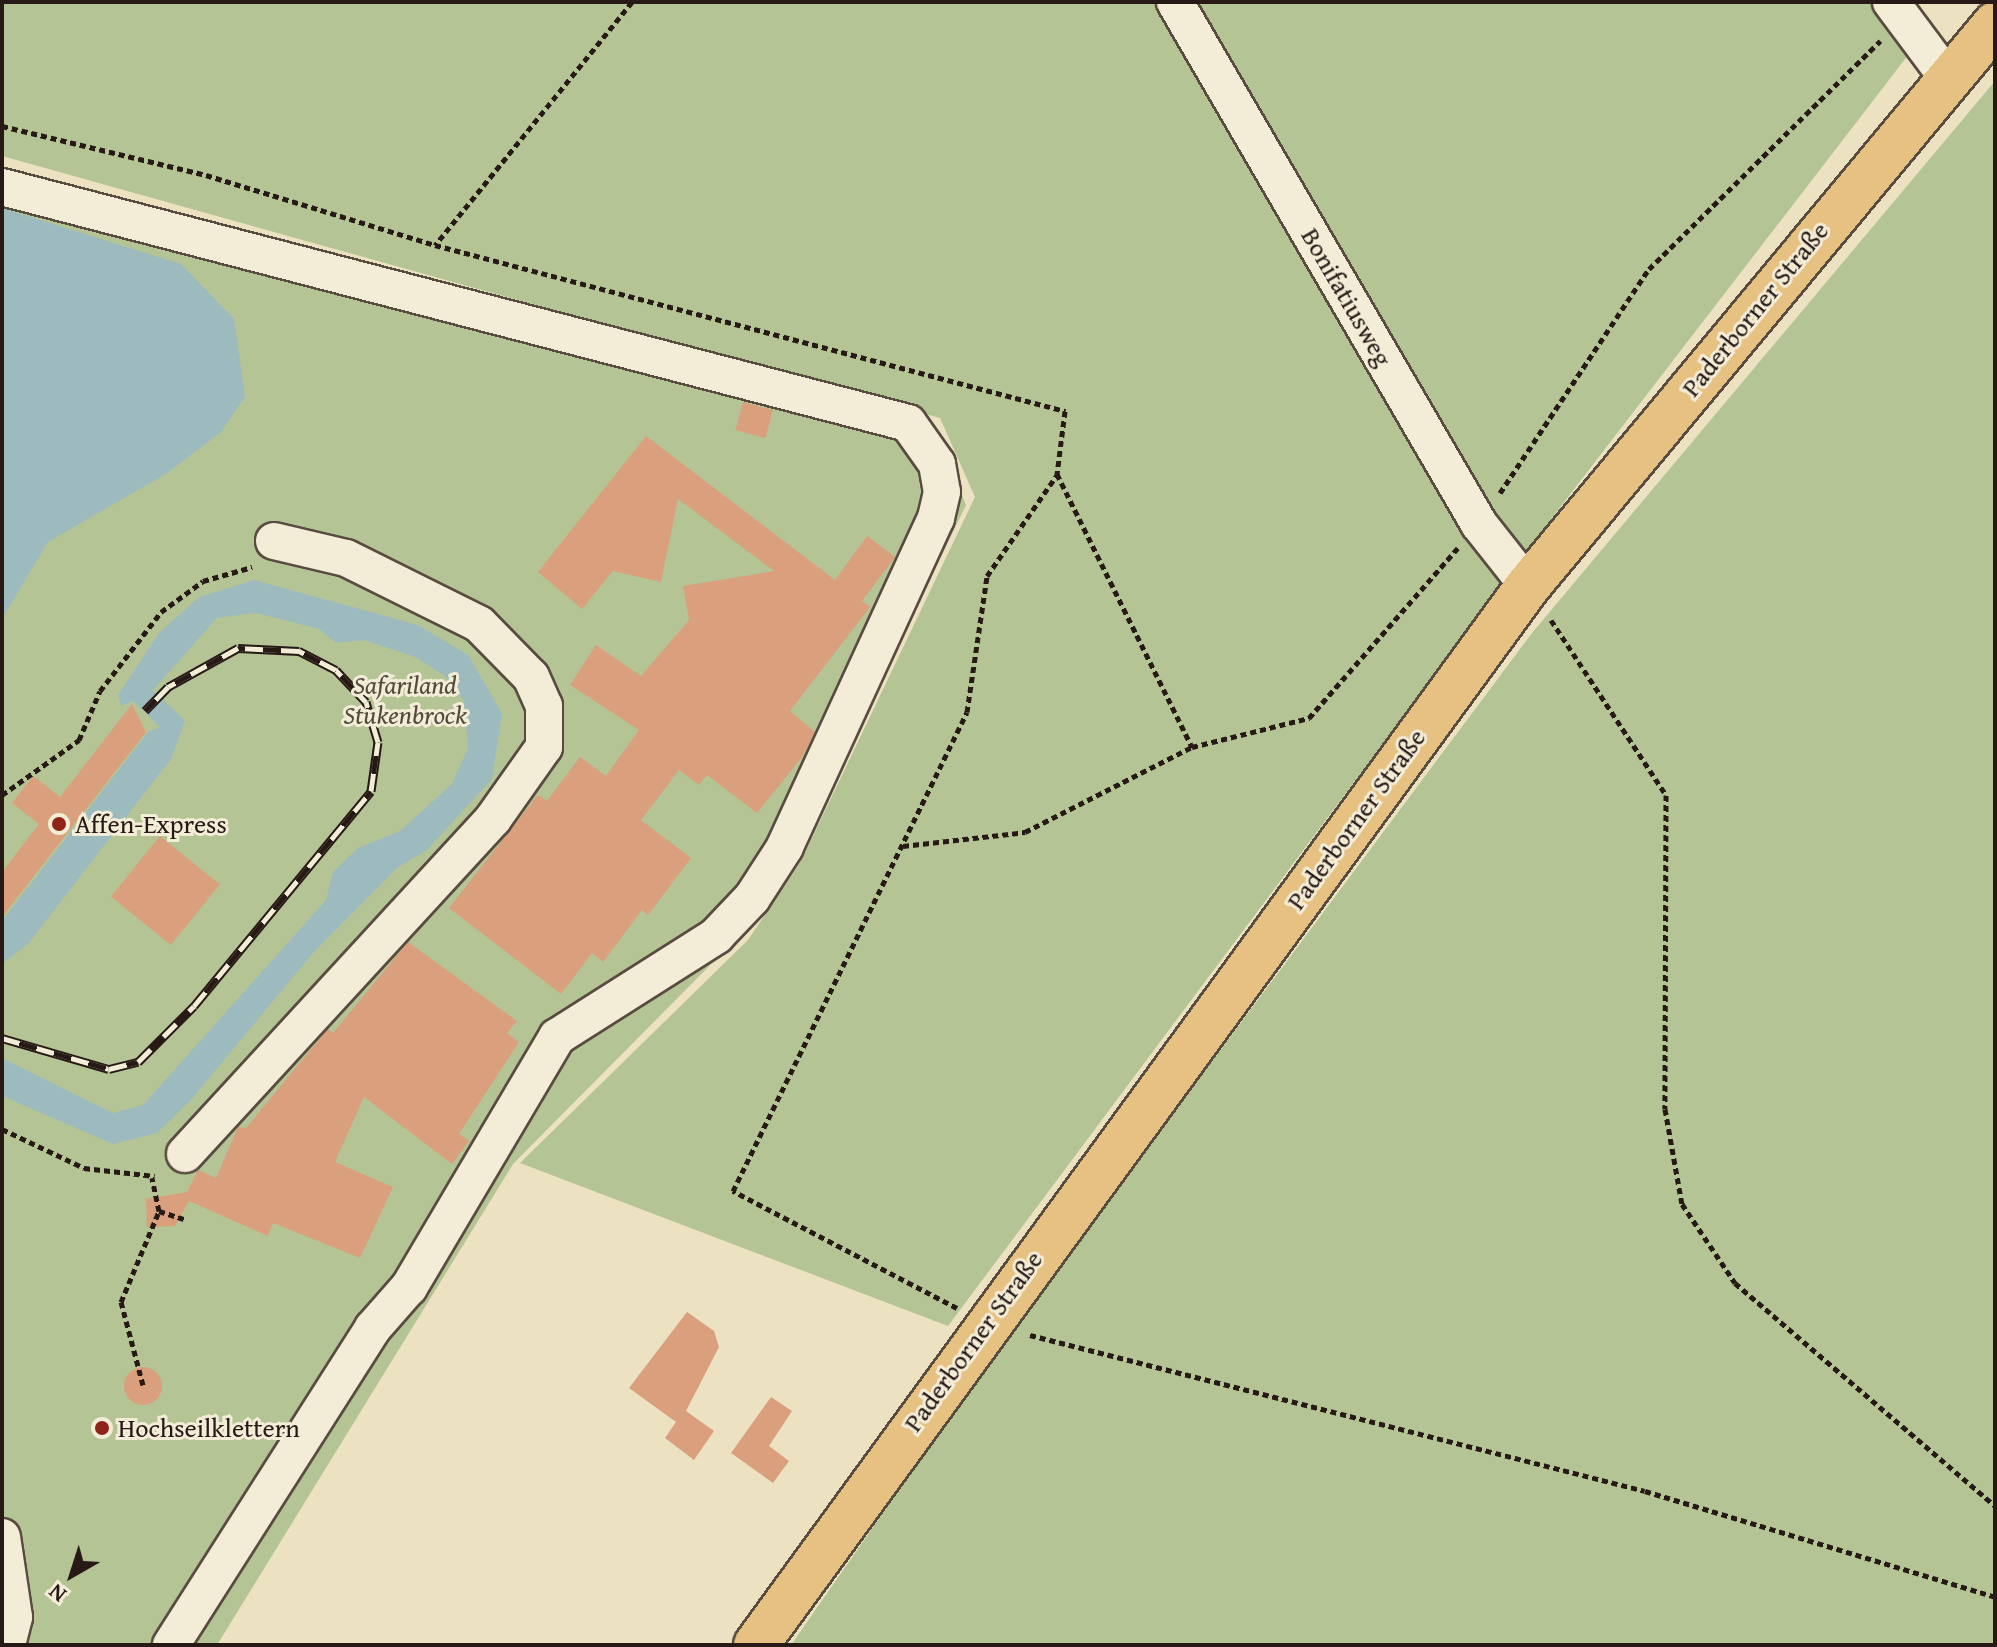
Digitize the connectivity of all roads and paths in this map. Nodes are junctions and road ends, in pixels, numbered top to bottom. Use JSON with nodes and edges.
{"nodes":[{"id":1,"x":632,"y":2,"type":"edge"},
{"id":2,"x":1175,"y":2,"type":"edge"},
{"id":3,"x":1904,"y":7,"type":"edge"},
{"id":4,"x":1995,"y":24,"type":"edge"},
{"id":5,"x":1947,"y":77,"type":"junction"},
{"id":6,"x":2,"y":126,"type":"edge"},
{"id":7,"x":2,"y":187,"type":"edge"},
{"id":8,"x":435,"y":245,"type":"junction"},
{"id":9,"x":1057,"y":474,"type":"junction"},
{"id":10,"x":1479,"y":524,"type":"junction"},
{"id":11,"x":274,"y":541,"type":"joint"},
{"id":12,"x":1528,"y":586,"type":"junction"},
{"id":13,"x":1192,"y":747,"type":"junction"},
{"id":14,"x":2,"y":795,"type":"edge"},
{"id":15,"x":902,"y":847,"type":"junction"},
{"id":16,"x":2,"y":1129,"type":"edge"},
{"id":17,"x":185,"y":1154,"type":"joint"},
{"id":18,"x":152,"y":1178,"type":"junction"},
{"id":19,"x":159,"y":1211,"type":"junction"},
{"id":20,"x":186,"y":1220,"type":"dead end"},
{"id":21,"x":984,"y":1323,"type":"junction"},
{"id":22,"x":143,"y":1385,"type":"dead end"},
{"id":23,"x":1995,"y":1506,"type":"edge"},
{"id":24,"x":2,"y":1537,"type":"edge"},
{"id":25,"x":1995,"y":1597,"type":"edge"},
{"id":26,"x":7,"y":1645,"type":"edge"},
{"id":27,"x":171,"y":1645,"type":"edge"},
{"id":28,"x":756,"y":1645,"type":"edge"}],
"edges":[{"from":1,"to":8,"type":"path"},
{"from":2,"to":10,"type":"street","name":"Bonifatiusweg"},
{"from":3,"to":5,"type":"street"},
{"from":3,"to":10,"type":"path"},
{"from":4,"to":5,"type":"main road","name":"Paderborner Straße"},
{"from":5,"to":12,"type":"main road","name":"Paderborner Straße"},
{"from":6,"to":8,"type":"path"},
{"from":7,"to":27,"type":"street"},
{"from":8,"to":9,"type":"path"},
{"from":9,"to":13,"type":"path"},
{"from":9,"to":15,"type":"path"},
{"from":10,"to":12,"type":"street","name":"Bonifatiusweg"},
{"from":10,"to":13,"type":"path"},
{"from":11,"to":14,"type":"path"},
{"from":11,"to":17,"type":"street"},
{"from":12,"to":21,"type":"main road","name":"Paderborner Straße"},
{"from":12,"to":23,"type":"path"},
{"from":13,"to":15,"type":"path"},
{"from":15,"to":21,"type":"path"},
{"from":16,"to":18,"type":"path"},
{"from":17,"to":18,"type":"path"},
{"from":18,"to":19,"type":"path"},
{"from":19,"to":20,"type":"path"},
{"from":19,"to":22,"type":"path"},
{"from":21,"to":25,"type":"path"},
{"from":21,"to":28,"type":"main road","name":"Paderborner Straße"},
{"from":24,"to":26,"type":"street"}]}
